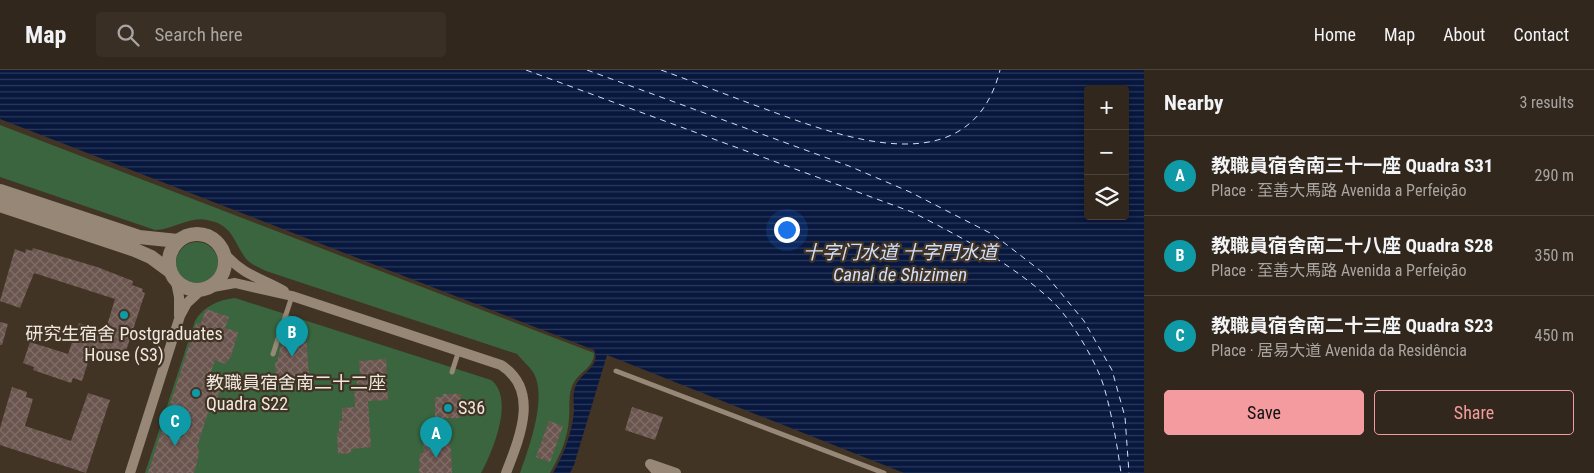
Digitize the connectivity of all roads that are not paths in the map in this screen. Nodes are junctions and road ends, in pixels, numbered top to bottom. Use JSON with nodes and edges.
{"nodes":[{"id":1,"x":0,"y":191,"type":"edge"},
{"id":2,"x":0,"y":205,"type":"edge"},
{"id":3,"x":178,"y":241,"type":"junction"},
{"id":4,"x":225,"y":254,"type":"junction"},
{"id":5,"x":173,"y":276,"type":"junction"},
{"id":6,"x":206,"y":289,"type":"junction"},
{"id":7,"x":292,"y":296,"type":"junction"},
{"id":8,"x":178,"y":319,"type":"junction"},
{"id":9,"x":459,"y":350,"type":"junction"},
{"id":10,"x":273,"y":354,"type":"dead end"},
{"id":11,"x":616,"y":371,"type":"dead end"},
{"id":12,"x":452,"y":372,"type":"dead end"},
{"id":13,"x":130,"y":473,"type":"edge"},
{"id":14,"x":506,"y":473,"type":"edge"},
{"id":15,"x":658,"y":473,"type":"edge"},
{"id":16,"x":676,"y":473,"type":"edge"},
{"id":17,"x":884,"y":473,"type":"edge"}],
"edges":[{"from":1,"to":3,"type":"main road"},
{"from":2,"to":5,"type":"main road"},
{"from":3,"to":4,"type":"main road"},
{"from":3,"to":5,"type":"main road"},
{"from":4,"to":6,"type":"main road"},
{"from":4,"to":7,"type":"street"},
{"from":5,"to":6,"type":"main road"},
{"from":5,"to":8,"type":"street"},
{"from":6,"to":7,"type":"street"},
{"from":6,"to":8,"type":"street"},
{"from":7,"to":9,"type":"street"},
{"from":7,"to":10,"type":"lane"},
{"from":8,"to":13,"type":"street"},
{"from":9,"to":12,"type":"lane"},
{"from":9,"to":14,"type":"street"},
{"from":11,"to":17,"type":"lane"},
{"from":15,"to":16,"type":"street"}]}
